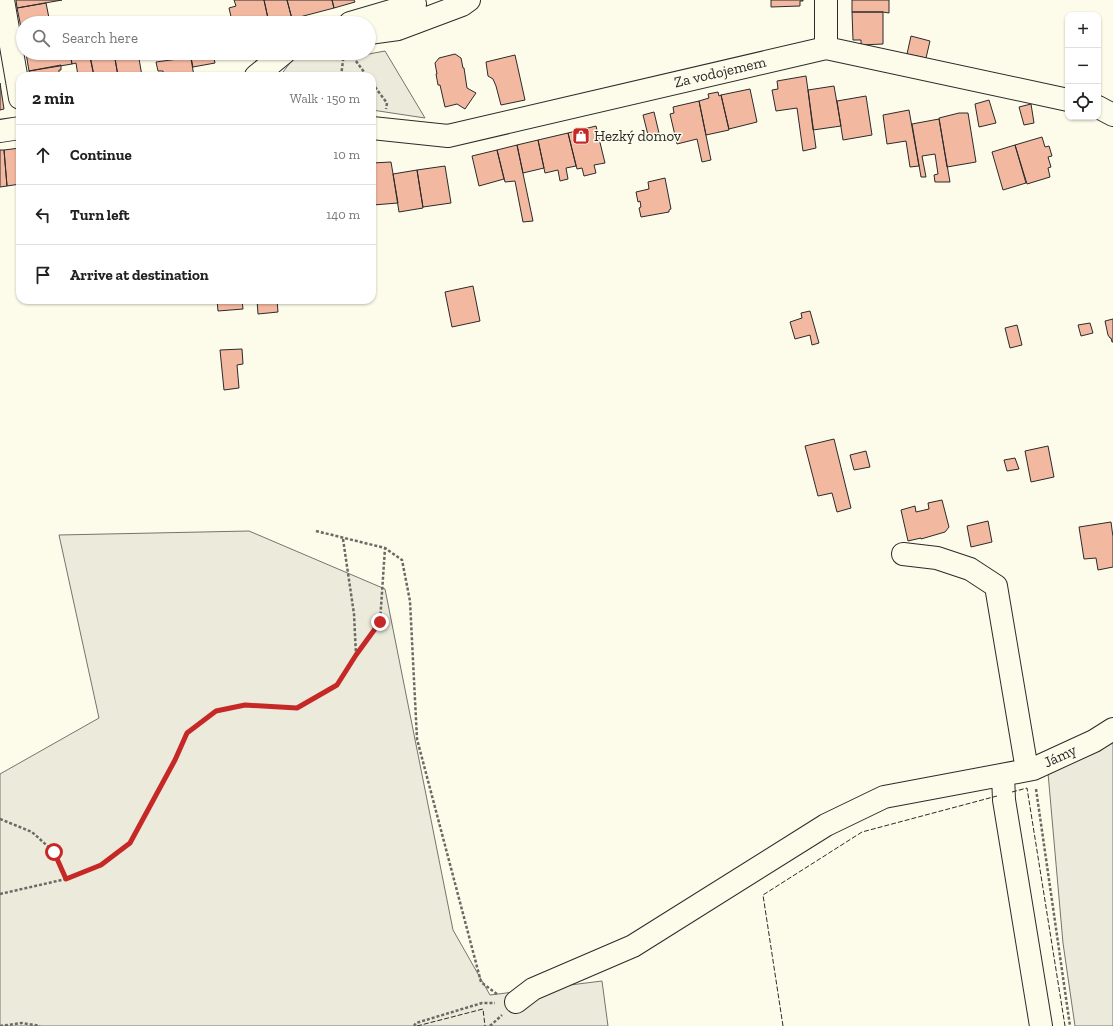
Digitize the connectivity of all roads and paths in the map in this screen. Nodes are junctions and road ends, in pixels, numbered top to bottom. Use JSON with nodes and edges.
{"nodes":[{"id":1,"x":3,"y":0,"type":"edge"},
{"id":2,"x":469,"y":0,"type":"edge"},
{"id":3,"x":826,"y":0,"type":"edge"},
{"id":4,"x":415,"y":4,"type":"dead end"},
{"id":5,"x":374,"y":16,"type":"edge"},
{"id":6,"x":376,"y":32,"type":"edge"},
{"id":7,"x":826,"y":48,"type":"junction"},
{"id":8,"x":275,"y":60,"type":"edge"},
{"id":9,"x":343,"y":60,"type":"edge"},
{"id":10,"x":355,"y":60,"type":"edge"},
{"id":11,"x":261,"y":72,"type":"edge"},
{"id":12,"x":341,"y":72,"type":"edge"},
{"id":13,"x":364,"y":72,"type":"edge"},
{"id":14,"x":16,"y":75,"type":"edge"},
{"id":15,"x":376,"y":88,"type":"edge"},
{"id":16,"x":1065,"y":99,"type":"edge"},
{"id":17,"x":1113,"y":99,"type":"edge"},
{"id":18,"x":1101,"y":105,"type":"edge"},
{"id":19,"x":1101,"y":109,"type":"edge"},
{"id":20,"x":1113,"y":115,"type":"edge"},
{"id":21,"x":378,"y":128,"type":"edge"},
{"id":22,"x":16,"y":129,"type":"edge"},
{"id":23,"x":0,"y":131,"type":"edge"},
{"id":24,"x":316,"y":531,"type":"dead end"},
{"id":25,"x":343,"y":538,"type":"junction"},
{"id":26,"x":385,"y":548,"type":"junction"},
{"id":27,"x":903,"y":554,"type":"dead end"},
{"id":28,"x":356,"y":655,"type":"junction"},
{"id":29,"x":1113,"y":729,"type":"edge"},
{"id":30,"x":1030,"y":769,"type":"junction"},
{"id":31,"x":1003,"y":775,"type":"junction"},
{"id":32,"x":0,"y":819,"type":"edge"},
{"id":33,"x":66,"y":879,"type":"junction"},
{"id":34,"x":0,"y":894,"type":"edge"},
{"id":35,"x":516,"y":1002,"type":"junction"},
{"id":36,"x":0,"y":1026,"type":"edge"},
{"id":37,"x":40,"y":1026,"type":"edge"},
{"id":38,"x":414,"y":1026,"type":"edge"},
{"id":39,"x":1041,"y":1026,"type":"edge"},
{"id":40,"x":1070,"y":1026,"type":"edge"}],
"edges":[{"from":1,"to":14,"type":"street"},
{"from":2,"to":6,"type":"street"},
{"from":3,"to":7,"type":"street"},
{"from":4,"to":5,"type":"street"},
{"from":7,"to":16,"type":"street","name":"Za vodojemem"},
{"from":7,"to":21,"type":"street","name":"Za vodojemem"},
{"from":8,"to":11,"type":"street"},
{"from":9,"to":12,"type":"path"},
{"from":10,"to":13,"type":"path"},
{"from":15,"to":21,"type":"path"},
{"from":17,"to":18,"type":"street"},
{"from":19,"to":20,"type":"street"},
{"from":22,"to":23,"type":"street"},
{"from":24,"to":25,"type":"path"},
{"from":25,"to":26,"type":"path"},
{"from":25,"to":28,"type":"path"},
{"from":26,"to":28,"type":"path"},
{"from":26,"to":35,"type":"path"},
{"from":27,"to":30,"type":"street"},
{"from":28,"to":33,"type":"path"},
{"from":29,"to":30,"type":"street","name":"Jámy"},
{"from":30,"to":31,"type":"street","name":"Jámy"},
{"from":30,"to":40,"type":"path"},
{"from":31,"to":35,"type":"street","name":"Jámy"},
{"from":31,"to":39,"type":"street"},
{"from":32,"to":33,"type":"path"},
{"from":33,"to":34,"type":"path"},
{"from":35,"to":38,"type":"path"},
{"from":36,"to":37,"type":"path"}]}
